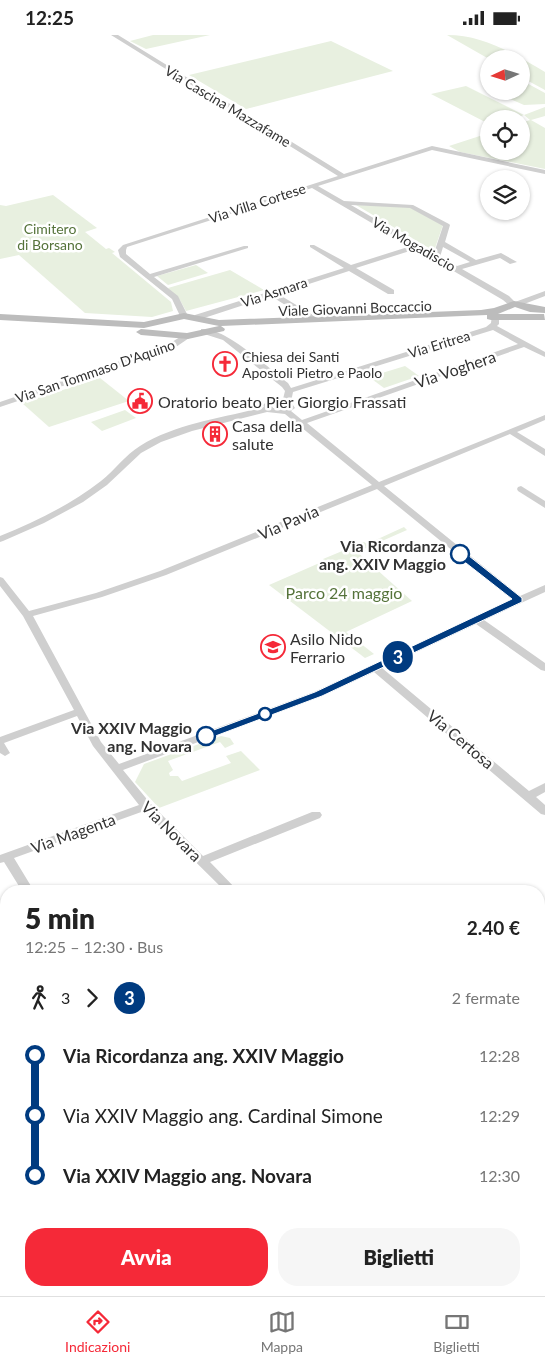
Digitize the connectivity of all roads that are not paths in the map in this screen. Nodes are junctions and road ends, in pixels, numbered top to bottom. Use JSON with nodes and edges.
{"nodes":[{"id":1,"x":114,"y":35,"type":"edge"},
{"id":2,"x":545,"y":172,"type":"edge"},
{"id":3,"x":343,"y":176,"type":"junction"},
{"id":4,"x":313,"y":186,"type":"junction"},
{"id":5,"x":342,"y":203,"type":"junction"},
{"id":6,"x":441,"y":243,"type":"junction"},
{"id":7,"x":312,"y":246,"type":"dead end"},
{"id":8,"x":418,"y":246,"type":"junction"},
{"id":9,"x":246,"y":247,"type":"dead end"},
{"id":10,"x":436,"y":257,"type":"junction"},
{"id":11,"x":513,"y":261,"type":"dead end"},
{"id":12,"x":476,"y":263,"type":"junction"},
{"id":13,"x":350,"y":268,"type":"junction"},
{"id":14,"x":456,"y":269,"type":"junction"},
{"id":15,"x":148,"y":277,"type":"junction"},
{"id":16,"x":391,"y":292,"type":"dead end"},
{"id":17,"x":272,"y":293,"type":"junction"},
{"id":18,"x":545,"y":293,"type":"edge"},
{"id":19,"x":524,"y":304,"type":"junction"},
{"id":20,"x":545,"y":310,"type":"edge"},
{"id":21,"x":184,"y":316,"type":"junction"},
{"id":22,"x":0,"y":317,"type":"edge"},
{"id":23,"x":499,"y":317,"type":"junction"},
{"id":24,"x":522,"y":317,"type":"junction"},
{"id":25,"x":545,"y":317,"type":"edge"},
{"id":26,"x":315,"y":320,"type":"junction"},
{"id":27,"x":165,"y":322,"type":"junction"},
{"id":28,"x":203,"y":323,"type":"junction"},
{"id":29,"x":0,"y":324,"type":"edge"},
{"id":30,"x":172,"y":335,"type":"junction"},
{"id":31,"x":188,"y":336,"type":"junction"},
{"id":32,"x":526,"y":345,"type":"junction"},
{"id":33,"x":545,"y":355,"type":"edge"},
{"id":34,"x":276,"y":379,"type":"junction"},
{"id":35,"x":289,"y":391,"type":"junction"},
{"id":36,"x":276,"y":400,"type":"junction"},
{"id":37,"x":0,"y":405,"type":"edge"},
{"id":38,"x":287,"y":406,"type":"junction"},
{"id":39,"x":268,"y":409,"type":"junction"},
{"id":40,"x":545,"y":417,"type":"edge"},
{"id":41,"x":300,"y":423,"type":"junction"},
{"id":42,"x":510,"y":431,"type":"junction"},
{"id":43,"x":545,"y":453,"type":"edge"},
{"id":44,"x":376,"y":485,"type":"junction"},
{"id":45,"x":521,"y":489,"type":"dead end"},
{"id":46,"x":545,"y":505,"type":"edge"},
{"id":47,"x":0,"y":539,"type":"edge"},
{"id":48,"x":0,"y":580,"type":"edge"},
{"id":49,"x":544,"y":589,"type":"edge"},
{"id":50,"x":519,"y":600,"type":"junction"},
{"id":51,"x":27,"y":615,"type":"junction"},
{"id":52,"x":477,"y":619,"type":"junction"},
{"id":53,"x":376,"y":668,"type":"junction"},
{"id":54,"x":545,"y":668,"type":"edge"},
{"id":55,"x":79,"y":712,"type":"junction"},
{"id":56,"x":2,"y":747,"type":"edge"},
{"id":57,"x":116,"y":769,"type":"junction"},
{"id":58,"x":545,"y":787,"type":"edge"},
{"id":59,"x":529,"y":796,"type":"junction"},
{"id":60,"x":146,"y":806,"type":"junction"},
{"id":61,"x":545,"y":811,"type":"edge"},
{"id":62,"x":316,"y":815,"type":"dead end"},
{"id":63,"x":3,"y":858,"type":"edge"},
{"id":64,"x":201,"y":861,"type":"junction"},
{"id":65,"x":23,"y":885,"type":"edge"},
{"id":66,"x":226,"y":885,"type":"edge"}],
"edges":[{"from":1,"to":3,"type":"street","name":"Via Cascina Mazzafame"},
{"from":2,"to":3,"type":"street","name":"Via Villa Cortese"},
{"from":3,"to":4,"type":"street","name":"Via Villa Cortese"},
{"from":4,"to":5,"type":"street","name":"Via Mogadiscio"},
{"from":4,"to":15,"type":"street","name":"Via Villa Cortese"},
{"from":5,"to":6,"type":"street"},
{"from":5,"to":8,"type":"street","name":"Via Mogadiscio"},
{"from":6,"to":10,"type":"street"},
{"from":6,"to":12,"type":"street"},
{"from":7,"to":13,"type":"street"},
{"from":8,"to":10,"type":"street","name":"Via Mogadiscio"},
{"from":8,"to":13,"type":"street","name":"Via Asmara"},
{"from":9,"to":15,"type":"street"},
{"from":10,"to":14,"type":"street","name":"Via Mogadiscio"},
{"from":11,"to":12,"type":"street"},
{"from":12,"to":14,"type":"street"},
{"from":13,"to":16,"type":"street"},
{"from":13,"to":17,"type":"street","name":"Via Asmara"},
{"from":14,"to":19,"type":"street","name":"Via Mogadiscio"},
{"from":15,"to":21,"type":"street","name":"Via Villa Cortese"},
{"from":17,"to":26,"type":"street"},
{"from":17,"to":28,"type":"street","name":"Via Asmara"},
{"from":18,"to":19,"type":"street"},
{"from":19,"to":20,"type":"street","name":"Viale Giovanni Boccaccio"},
{"from":19,"to":23,"type":"street","name":"Viale Giovanni Boccaccio"},
{"from":19,"to":24,"type":"street"},
{"from":21,"to":27,"type":"street","name":"Viale Giovanni Boccaccio"},
{"from":21,"to":28,"type":"street","name":"Viale Giovanni Boccaccio"},
{"from":22,"to":27,"type":"street","name":"Viale Giovanni Boccaccio"},
{"from":23,"to":24,"type":"street","name":"Viale Giovanni Boccaccio"},
{"from":23,"to":26,"type":"street","name":"Viale Giovanni Boccaccio"},
{"from":23,"to":28,"type":"street","name":"Viale Giovanni Boccaccio"},
{"from":23,"to":32,"type":"street"},
{"from":23,"to":35,"type":"street","name":"Via Eritrea"},
{"from":24,"to":25,"type":"street","name":"Viale Giovanni Boccaccio"},
{"from":26,"to":28,"type":"street","name":"Viale Giovanni Boccaccio"},
{"from":27,"to":30,"type":"street"},
{"from":28,"to":31,"type":"street","name":"Viale Giovanni Boccaccio"},
{"from":28,"to":34,"type":"street"},
{"from":29,"to":30,"type":"street","name":"Viale Giovanni Boccaccio"},
{"from":30,"to":31,"type":"street","name":"Viale Giovanni Boccaccio"},
{"from":31,"to":37,"type":"street","name":"Via San Tommaso D'Aquino"},
{"from":32,"to":33,"type":"street"},
{"from":32,"to":41,"type":"street","name":"Via Voghera"},
{"from":34,"to":35,"type":"street"},
{"from":34,"to":36,"type":"street"},
{"from":35,"to":38,"type":"street"},
{"from":36,"to":38,"type":"street"},
{"from":36,"to":39,"type":"street"},
{"from":38,"to":39,"type":"street"},
{"from":38,"to":41,"type":"street"},
{"from":39,"to":47,"type":"street"},
{"from":40,"to":42,"type":"street","name":"Via Pavia"},
{"from":41,"to":44,"type":"street"},
{"from":42,"to":43,"type":"street"},
{"from":42,"to":44,"type":"street","name":"Via Pavia"},
{"from":44,"to":50,"type":"street"},
{"from":44,"to":51,"type":"street","name":"Via Pavia"},
{"from":45,"to":46,"type":"street"},
{"from":48,"to":51,"type":"street","name":"Via Novara"},
{"from":49,"to":50,"type":"street"},
{"from":50,"to":52,"type":"street"},
{"from":51,"to":55,"type":"street","name":"Via Novara"},
{"from":52,"to":53,"type":"street"},
{"from":52,"to":54,"type":"street"},
{"from":53,"to":57,"type":"street"},
{"from":53,"to":59,"type":"street","name":"Via Certosa"},
{"from":55,"to":56,"type":"street"},
{"from":55,"to":57,"type":"street","name":"Via Novara"},
{"from":57,"to":60,"type":"street","name":"Via Novara"},
{"from":58,"to":59,"type":"street"},
{"from":59,"to":61,"type":"street","name":"Via Certosa"},
{"from":60,"to":63,"type":"street","name":"Via Magenta"},
{"from":60,"to":64,"type":"street","name":"Via Novara"},
{"from":62,"to":64,"type":"street"},
{"from":63,"to":65,"type":"street"},
{"from":64,"to":66,"type":"street","name":"Via Novara"}]}
